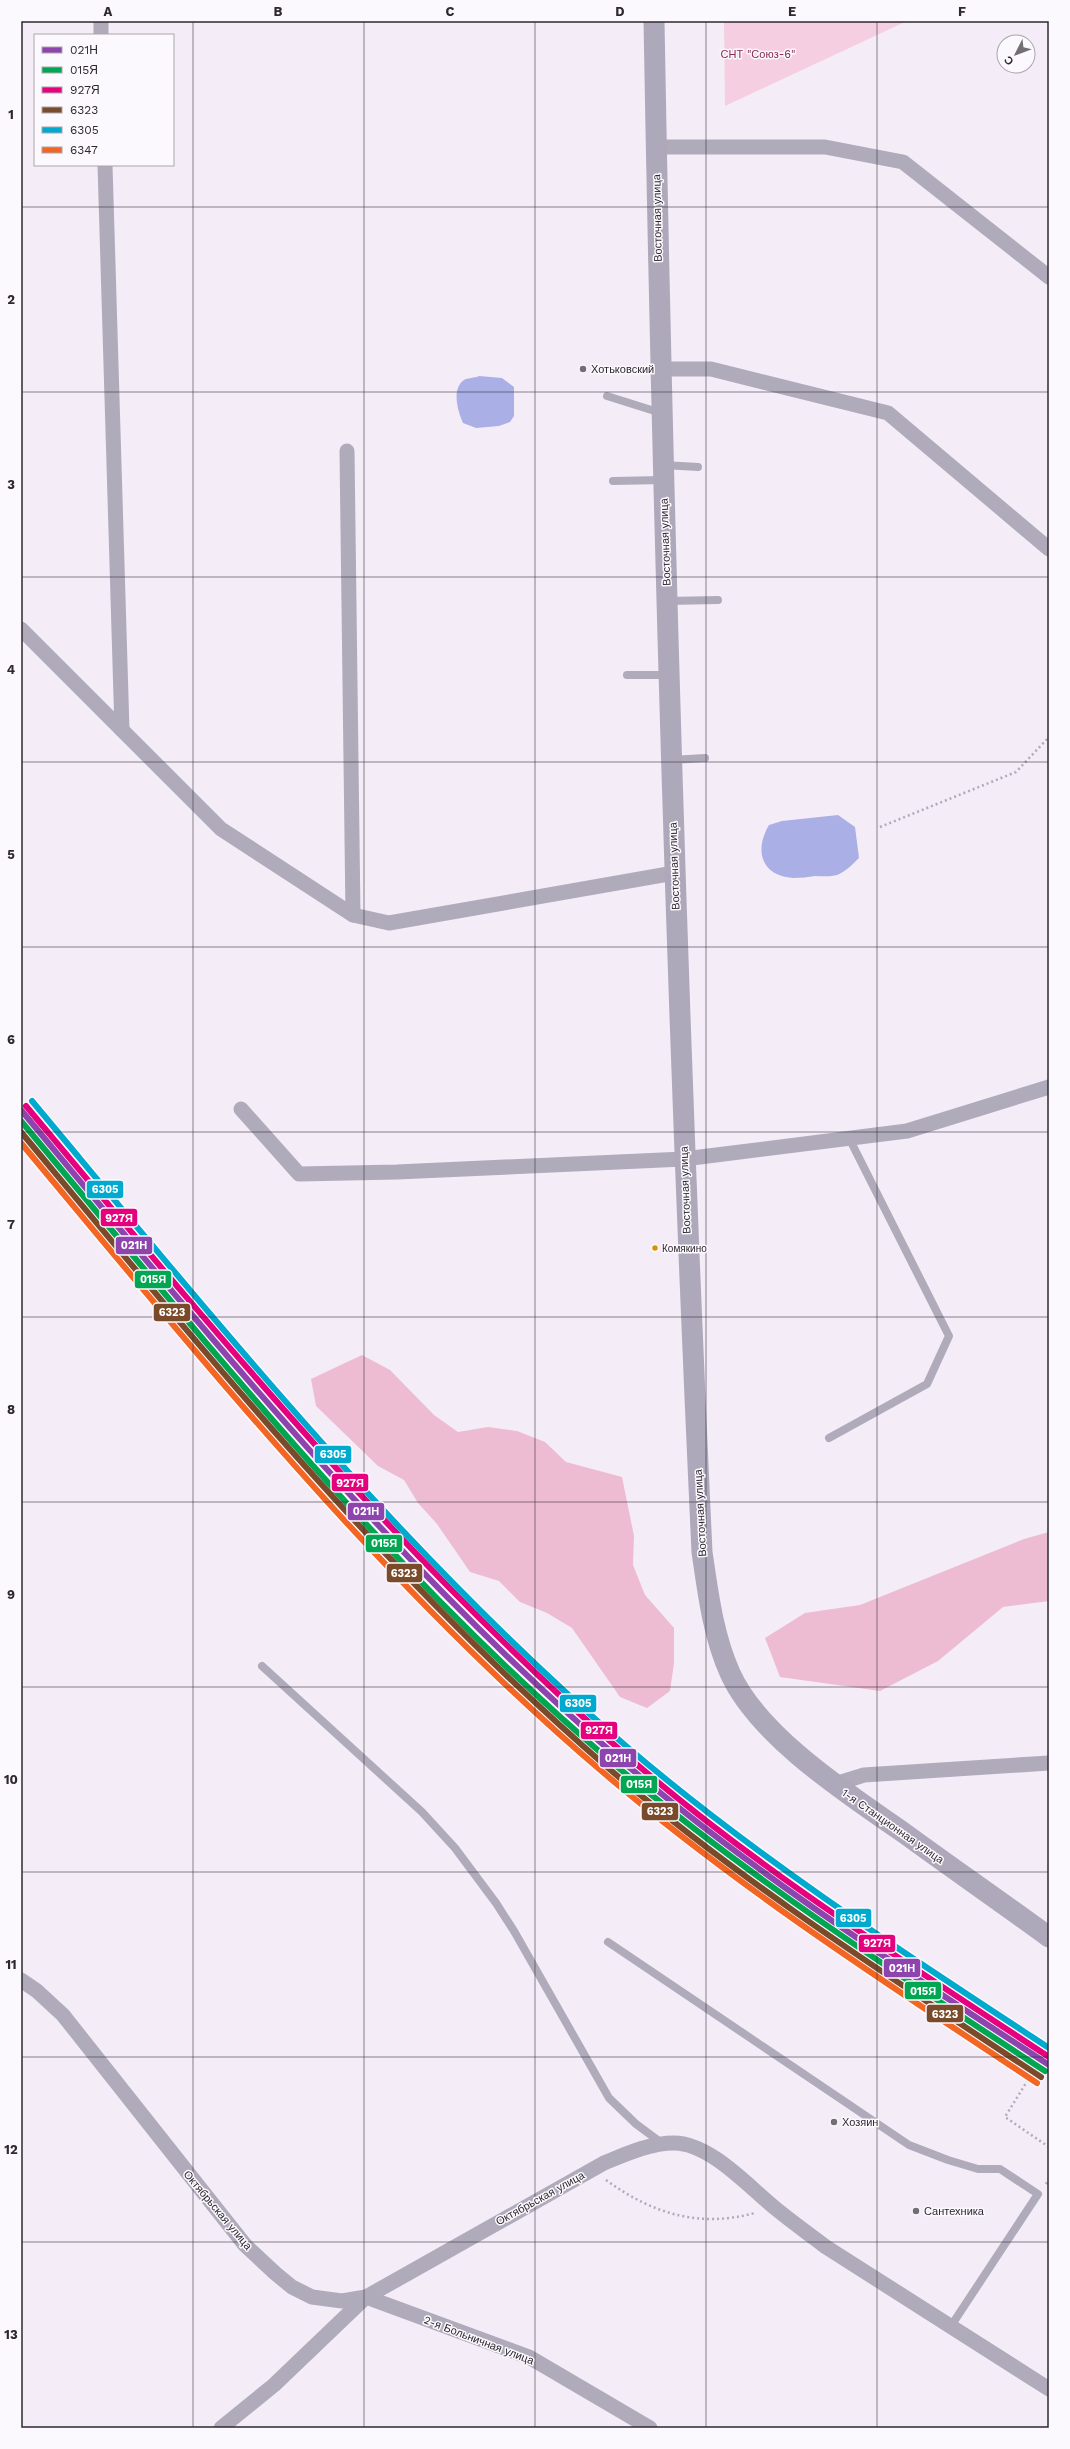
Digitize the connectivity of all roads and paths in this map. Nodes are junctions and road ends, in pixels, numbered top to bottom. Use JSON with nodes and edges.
{"nodes":[{"id":1,"x":101,"y":21,"type":"edge"},
{"id":2,"x":654,"y":21,"type":"edge"},
{"id":3,"x":101,"y":34,"type":"edge"},
{"id":4,"x":656,"y":147,"type":"junction"},
{"id":5,"x":105,"y":166,"type":"edge"},
{"id":6,"x":1049,"y":277,"type":"edge"},
{"id":7,"x":660,"y":369,"type":"junction"},
{"id":8,"x":607,"y":396,"type":"dead end"},
{"id":9,"x":661,"y":413,"type":"junction"},
{"id":10,"x":347,"y":450,"type":"dead end"},
{"id":11,"x":698,"y":467,"type":"dead end"},
{"id":12,"x":663,"y":473,"type":"junction"},
{"id":13,"x":613,"y":481,"type":"dead end"},
{"id":14,"x":1049,"y":549,"type":"edge"},
{"id":15,"x":718,"y":600,"type":"dead end"},
{"id":16,"x":667,"y":601,"type":"junction"},
{"id":17,"x":21,"y":629,"type":"edge"},
{"id":18,"x":627,"y":675,"type":"dead end"},
{"id":19,"x":669,"y":675,"type":"junction"},
{"id":20,"x":122,"y":730,"type":"junction"},
{"id":21,"x":1049,"y":737,"type":"edge"},
{"id":22,"x":705,"y":758,"type":"dead end"},
{"id":23,"x":671,"y":760,"type":"junction"},
{"id":24,"x":880,"y":827,"type":"dead end"},
{"id":25,"x":674,"y":873,"type":"junction"},
{"id":26,"x":353,"y":915,"type":"junction"},
{"id":27,"x":1049,"y":1087,"type":"edge"},
{"id":28,"x":241,"y":1110,"type":"dead end"},
{"id":29,"x":849,"y":1138,"type":"junction"},
{"id":30,"x":684,"y":1159,"type":"junction"},
{"id":31,"x":829,"y":1438,"type":"dead end"},
{"id":32,"x":262,"y":1666,"type":"dead end"},
{"id":33,"x":748,"y":1702,"type":"joint"},
{"id":34,"x":1049,"y":1763,"type":"edge"},
{"id":35,"x":835,"y":1784,"type":"junction"},
{"id":36,"x":1049,"y":1937,"type":"edge"},
{"id":37,"x":608,"y":1942,"type":"dead end"},
{"id":38,"x":21,"y":1980,"type":"edge"},
{"id":39,"x":1048,"y":2048,"type":"edge"},
{"id":40,"x":664,"y":2144,"type":"junction"},
{"id":41,"x":1049,"y":2147,"type":"edge"},
{"id":42,"x":591,"y":2169,"type":"junction"},
{"id":43,"x":774,"y":2208,"type":"junction"},
{"id":44,"x":366,"y":2297,"type":"junction"},
{"id":45,"x":951,"y":2326,"type":"junction"},
{"id":46,"x":1049,"y":2389,"type":"edge"},
{"id":47,"x":221,"y":2428,"type":"edge"},
{"id":48,"x":650,"y":2428,"type":"edge"}],
"edges":[{"from":1,"to":3,"type":"street"},
{"from":2,"to":4,"type":"main road","name":"Восточная улица"},
{"from":4,"to":6,"type":"street"},
{"from":4,"to":7,"type":"main road","name":"Восточная улица"},
{"from":5,"to":20,"type":"street"},
{"from":7,"to":9,"type":"main road","name":"Восточная улица"},
{"from":7,"to":14,"type":"street"},
{"from":8,"to":9,"type":"lane"},
{"from":9,"to":12,"type":"main road","name":"Восточная улица"},
{"from":10,"to":26,"type":"street"},
{"from":11,"to":12,"type":"lane"},
{"from":12,"to":13,"type":"lane"},
{"from":12,"to":16,"type":"main road","name":"Восточная улица"},
{"from":15,"to":16,"type":"lane"},
{"from":16,"to":19,"type":"main road","name":"Восточная улица"},
{"from":17,"to":20,"type":"street"},
{"from":18,"to":19,"type":"lane"},
{"from":19,"to":23,"type":"main road","name":"Восточная улица"},
{"from":20,"to":26,"type":"street"},
{"from":21,"to":24,"type":"path"},
{"from":22,"to":23,"type":"lane"},
{"from":23,"to":25,"type":"main road","name":"Восточная улица"},
{"from":25,"to":26,"type":"street"},
{"from":25,"to":30,"type":"main road","name":"Восточная улица"},
{"from":27,"to":29,"type":"street"},
{"from":28,"to":30,"type":"street"},
{"from":29,"to":30,"type":"street"},
{"from":29,"to":31,"type":"lane"},
{"from":30,"to":33,"type":"main road","name":"Восточная улица"},
{"from":32,"to":40,"type":"lane"},
{"from":33,"to":35,"type":"main road","name":"1-я Станционная улица"},
{"from":34,"to":35,"type":"street"},
{"from":35,"to":36,"type":"main road","name":"1-я Станционная улица"},
{"from":37,"to":45,"type":"lane"},
{"from":38,"to":44,"type":"street","name":"Октябрьская улица"},
{"from":39,"to":41,"type":"path"},
{"from":40,"to":42,"type":"street","name":"Октябрьская улица"},
{"from":40,"to":43,"type":"street","name":"Октябрьская улица"},
{"from":42,"to":43,"type":"path"},
{"from":42,"to":44,"type":"street","name":"Октябрьская улица"},
{"from":43,"to":45,"type":"street","name":"Октябрьская улица"},
{"from":44,"to":47,"type":"street"},
{"from":44,"to":48,"type":"street","name":"2-я Больничная улица"},
{"from":45,"to":46,"type":"street","name":"Октябрьская улица"}]}
